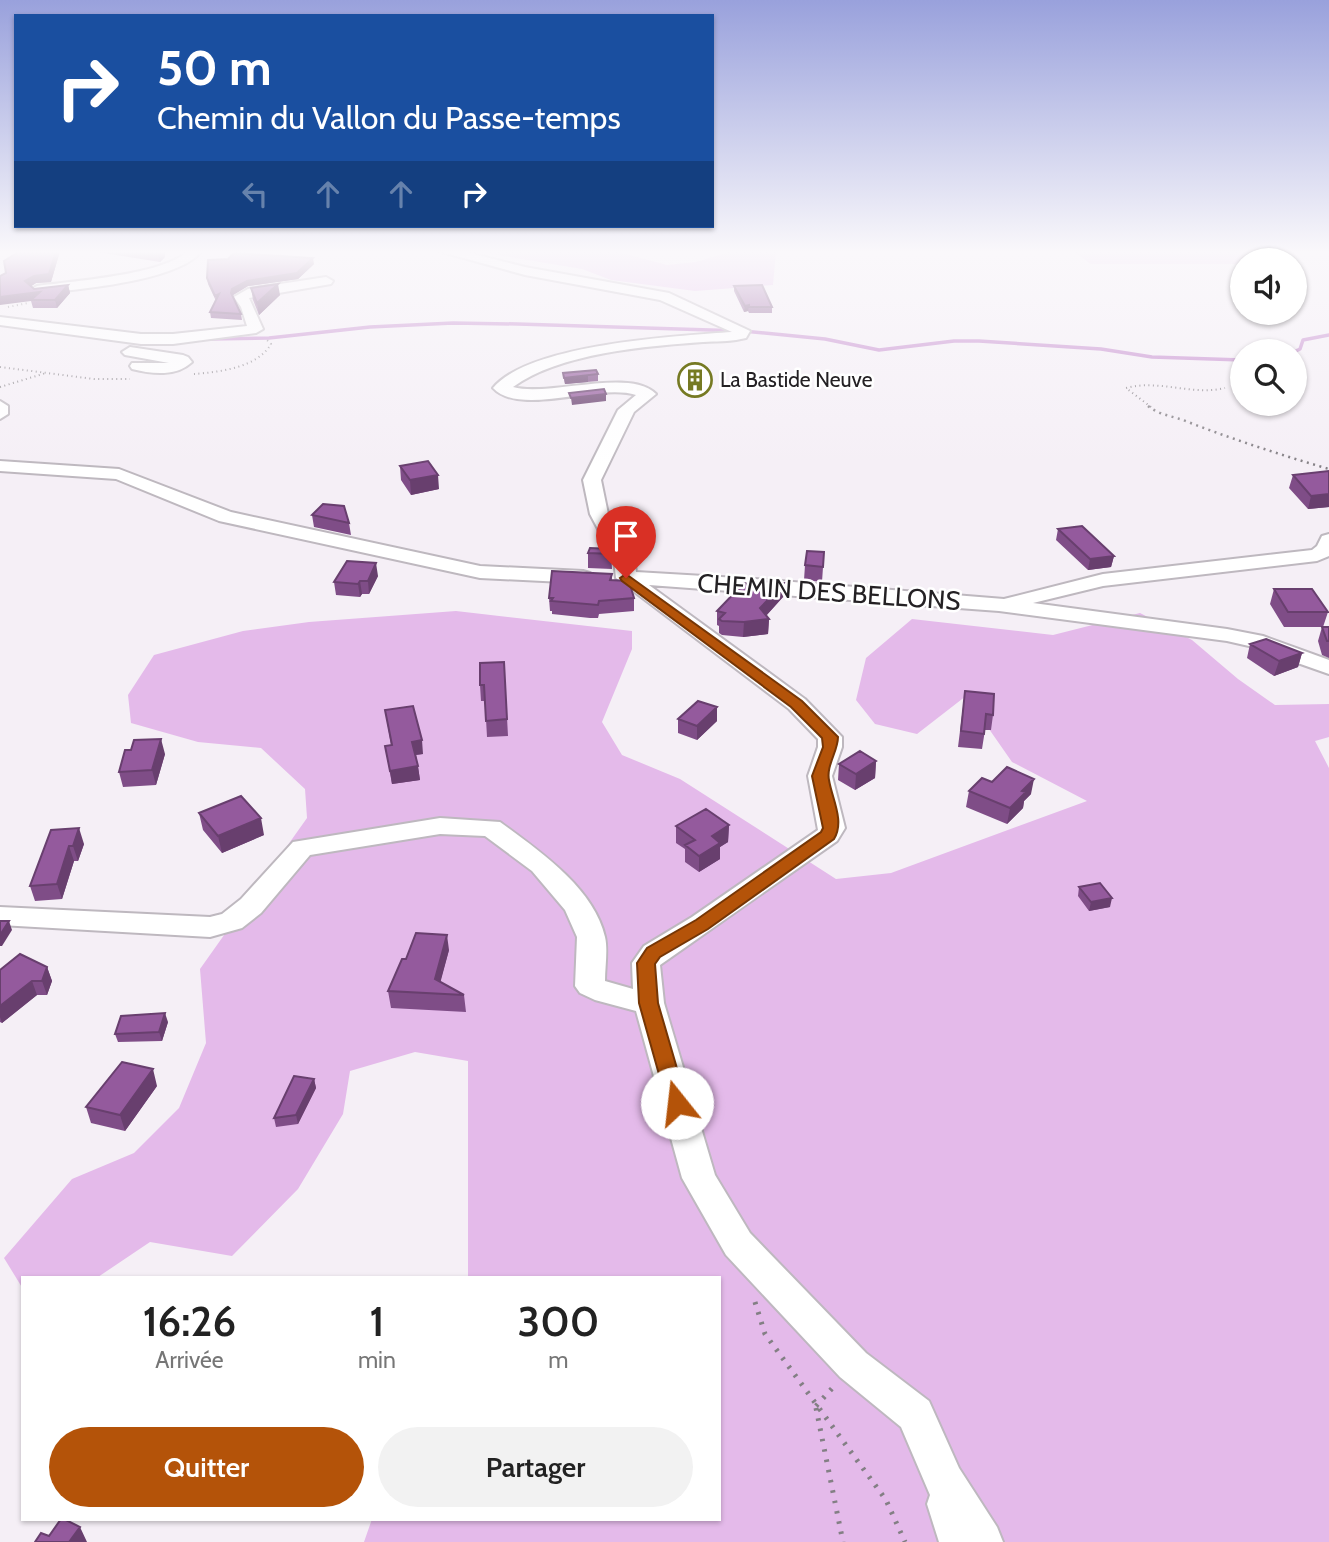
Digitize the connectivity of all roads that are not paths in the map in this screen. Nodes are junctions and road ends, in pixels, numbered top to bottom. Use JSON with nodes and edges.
{"nodes":[{"id":1,"x":38,"y":323,"type":"edge"},
{"id":2,"x":254,"y":323,"type":"edge"},
{"id":3,"x":725,"y":323,"type":"edge"},
{"id":4,"x":113,"y":339,"type":"junction"},
{"id":5,"x":138,"y":366,"type":"dead end"},
{"id":6,"x":0,"y":406,"type":"edge"},
{"id":7,"x":0,"y":414,"type":"edge"},
{"id":8,"x":0,"y":466,"type":"edge"},
{"id":9,"x":1325,"y":554,"type":"edge"},
{"id":10,"x":626,"y":578,"type":"junction"},
{"id":11,"x":999,"y":606,"type":"junction"},
{"id":12,"x":1329,"y":667,"type":"edge"},
{"id":13,"x":0,"y":916,"type":"edge"},
{"id":14,"x":649,"y":1003,"type":"junction"},
{"id":15,"x":915,"y":1414,"type":"junction"},
{"id":16,"x":960,"y":1542,"type":"edge"},
{"id":17,"x":982,"y":1542,"type":"edge"}],
"edges":[{"from":1,"to":4,"type":"street"},
{"from":2,"to":4,"type":"street"},
{"from":3,"to":10,"type":"street"},
{"from":4,"to":5,"type":"street"},
{"from":6,"to":7,"type":"street"},
{"from":8,"to":10,"type":"street","name":"CHEMIN DES BELLONS"},
{"from":9,"to":11,"type":"street"},
{"from":10,"to":11,"type":"street","name":"CHEMIN DES BELLONS"},
{"from":10,"to":14,"type":"street"},
{"from":11,"to":12,"type":"street","name":"CHEMIN DES BELLONS"},
{"from":13,"to":14,"type":"street"},
{"from":14,"to":15,"type":"street"},
{"from":15,"to":16,"type":"street"},
{"from":15,"to":17,"type":"street"}]}
